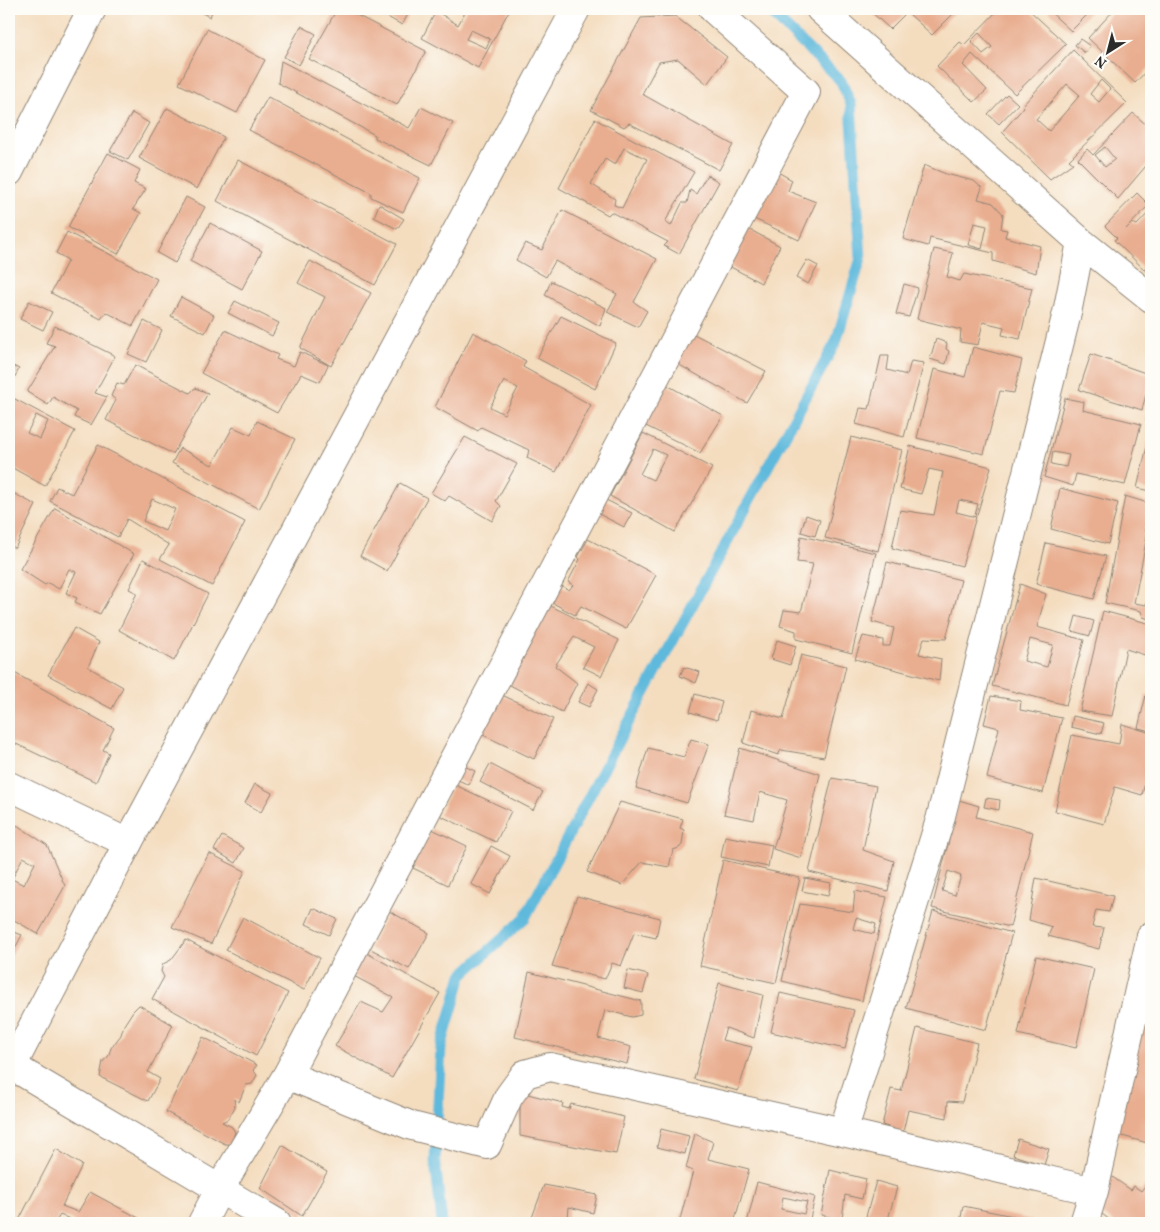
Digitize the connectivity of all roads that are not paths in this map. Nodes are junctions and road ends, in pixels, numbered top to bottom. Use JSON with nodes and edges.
{"nodes":[{"id":1,"x":92,"y":9,"type":"edge"},
{"id":2,"x":576,"y":9,"type":"edge"},
{"id":3,"x":713,"y":9,"type":"edge"},
{"id":4,"x":820,"y":9,"type":"edge"},
{"id":5,"x":9,"y":172,"type":"edge"},
{"id":6,"x":1080,"y":242,"type":"junction"},
{"id":7,"x":1151,"y":298,"type":"edge"},
{"id":8,"x":9,"y":786,"type":"edge"},
{"id":9,"x":128,"y":843,"type":"junction"},
{"id":10,"x":1151,"y":936,"type":"edge"},
{"id":11,"x":1147,"y":976,"type":"edge"},
{"id":12,"x":10,"y":1069,"type":"edge"},
{"id":13,"x":287,"y":1075,"type":"junction"},
{"id":14,"x":843,"y":1132,"type":"junction"},
{"id":15,"x":219,"y":1190,"type":"junction"},
{"id":16,"x":1094,"y":1192,"type":"junction"},
{"id":17,"x":202,"y":1223,"type":"edge"},
{"id":18,"x":277,"y":1223,"type":"edge"},
{"id":19,"x":1084,"y":1223,"type":"edge"}],
"edges":[{"from":1,"to":5,"type":"street"},
{"from":2,"to":9,"type":"street"},
{"from":3,"to":13,"type":"street"},
{"from":4,"to":6,"type":"street"},
{"from":6,"to":7,"type":"street"},
{"from":6,"to":14,"type":"street"},
{"from":8,"to":9,"type":"street"},
{"from":9,"to":12,"type":"street"},
{"from":10,"to":11,"type":"street"},
{"from":11,"to":16,"type":"street"},
{"from":12,"to":15,"type":"street"},
{"from":13,"to":14,"type":"street"},
{"from":13,"to":15,"type":"street"},
{"from":14,"to":16,"type":"street"},
{"from":15,"to":17,"type":"street"},
{"from":15,"to":18,"type":"street"},
{"from":16,"to":19,"type":"street"}]}
